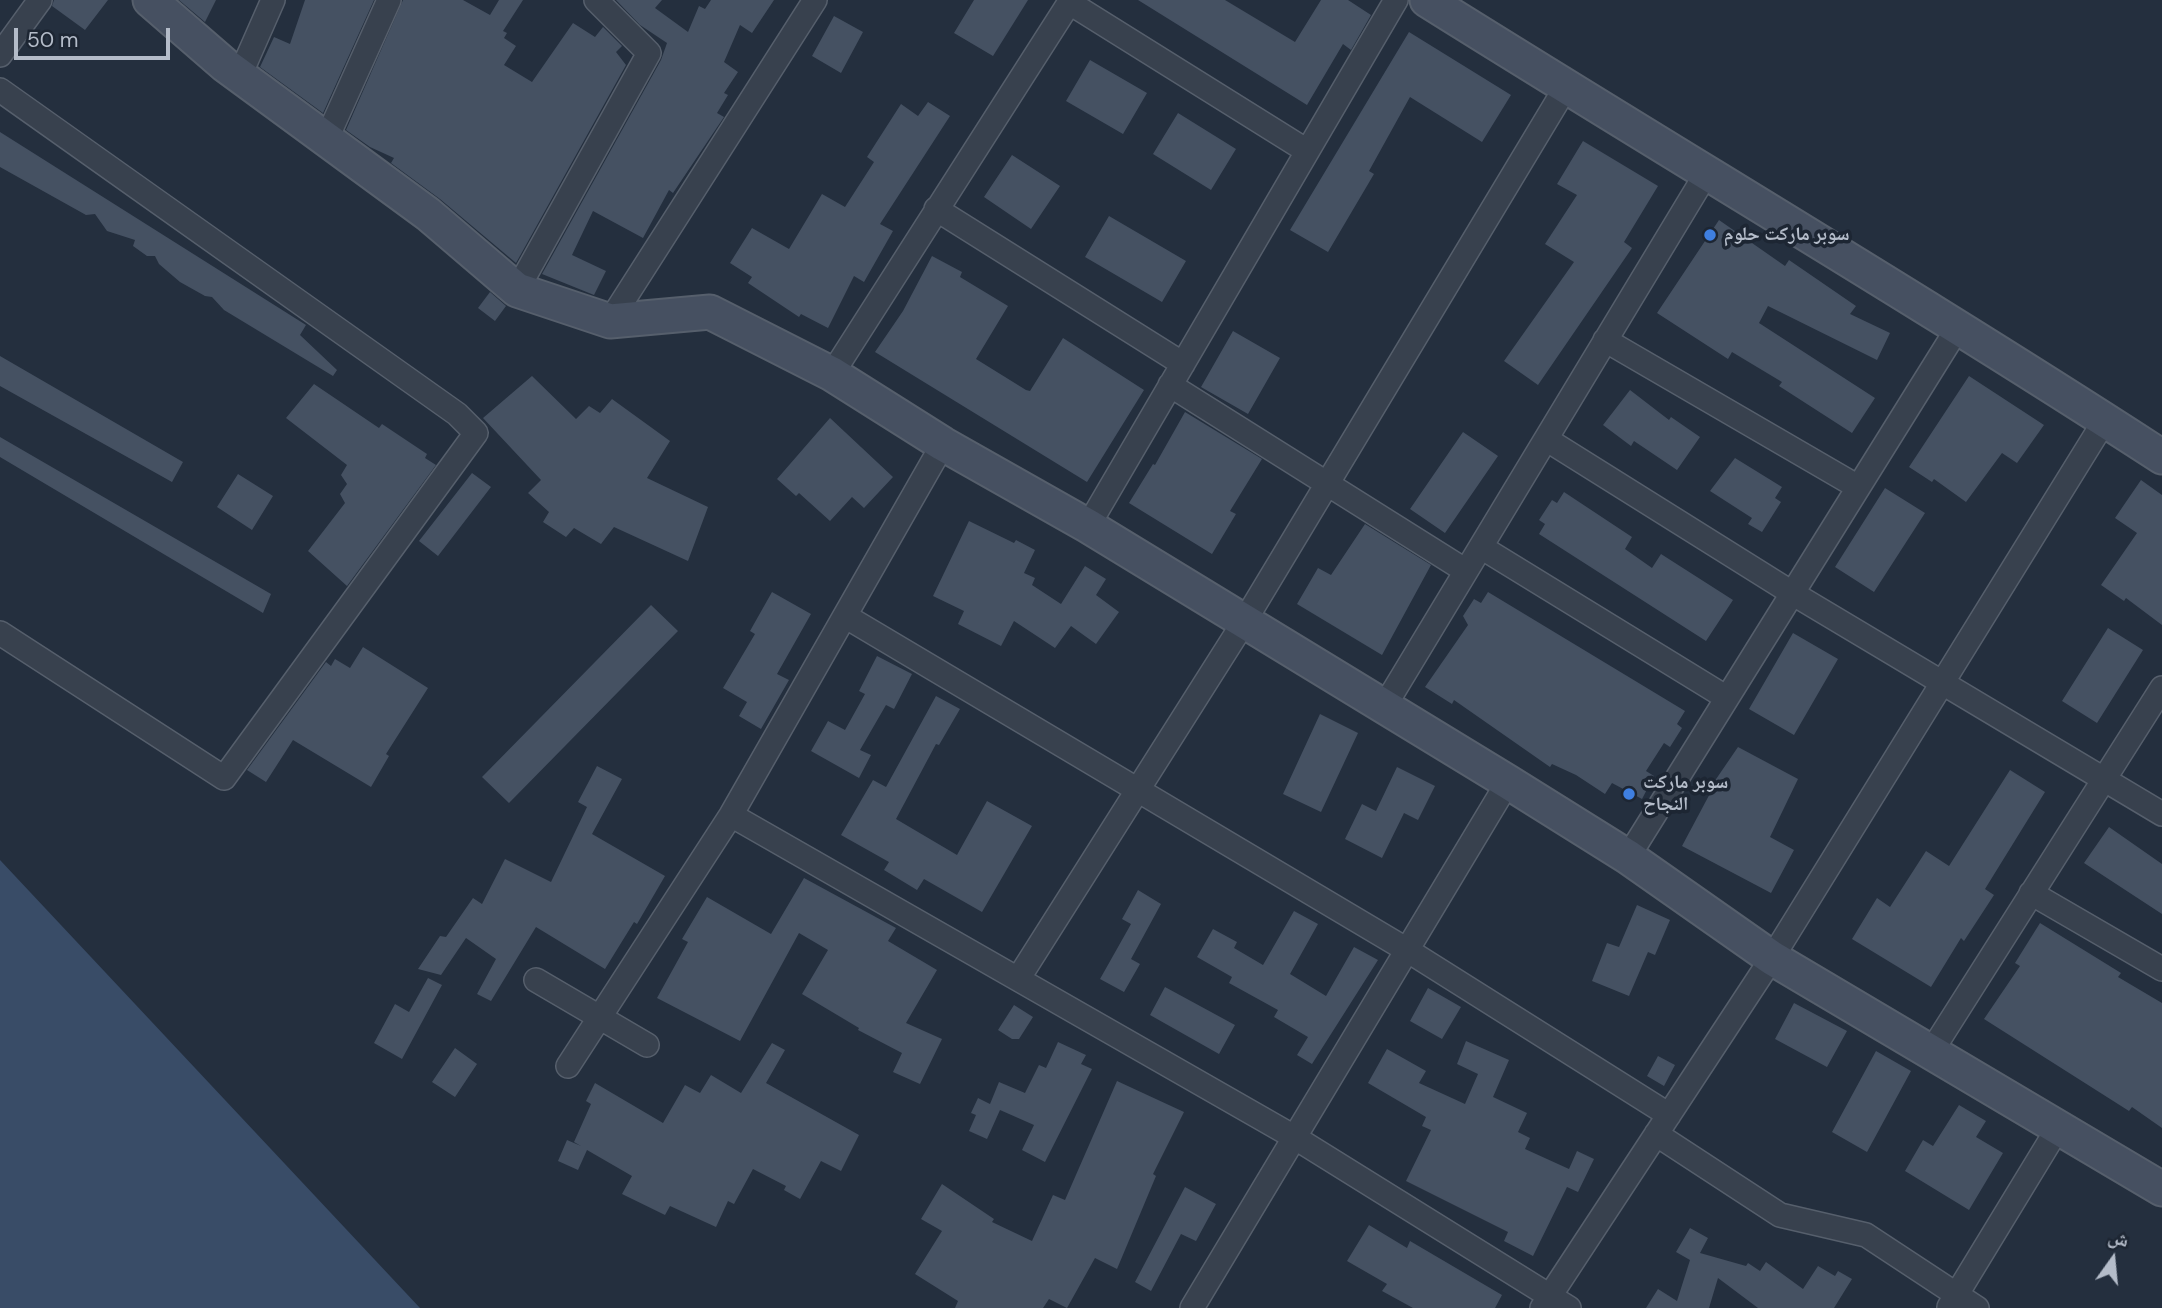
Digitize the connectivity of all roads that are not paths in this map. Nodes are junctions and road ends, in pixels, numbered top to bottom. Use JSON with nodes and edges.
{"nodes":[{"id":1,"x":40,"y":0,"type":"edge"},
{"id":2,"x":150,"y":0,"type":"edge"},
{"id":3,"x":272,"y":0,"type":"edge"},
{"id":4,"x":389,"y":0,"type":"edge"},
{"id":5,"x":815,"y":0,"type":"edge"},
{"id":6,"x":1396,"y":0,"type":"edge"},
{"id":7,"x":1427,"y":0,"type":"edge"},
{"id":8,"x":1070,"y":1,"type":"edge"},
{"id":9,"x":611,"y":5,"type":"edge"},
{"id":10,"x":0,"y":55,"type":"edge"},
{"id":11,"x":240,"y":75,"type":"junction"},
{"id":12,"x":1566,"y":87,"type":"junction"},
{"id":13,"x":0,"y":90,"type":"edge"},
{"id":14,"x":327,"y":138,"type":"junction"},
{"id":15,"x":1307,"y":151,"type":"junction"},
{"id":16,"x":1706,"y":174,"type":"junction"},
{"id":17,"x":936,"y":209,"type":"junction"},
{"id":18,"x":517,"y":290,"type":"junction"},
{"id":19,"x":610,"y":321,"type":"junction"},
{"id":20,"x":1959,"y":326,"type":"junction"},
{"id":21,"x":1605,"y":340,"type":"junction"},
{"id":22,"x":1183,"y":364,"type":"junction"},
{"id":23,"x":832,"y":374,"type":"junction"},
{"id":24,"x":1170,"y":385,"type":"junction"},
{"id":25,"x":2105,"y":420,"type":"junction"},
{"id":26,"x":1546,"y":439,"type":"junction"},
{"id":27,"x":943,"y":443,"type":"junction"},
{"id":28,"x":2162,"y":457,"type":"edge"},
{"id":29,"x":1327,"y":484,"type":"junction"},
{"id":30,"x":1858,"y":487,"type":"junction"},
{"id":31,"x":1088,"y":526,"type":"junction"},
{"id":32,"x":1481,"y":547,"type":"junction"},
{"id":33,"x":1466,"y":571,"type":"junction"},
{"id":34,"x":1792,"y":593,"type":"junction"},
{"id":35,"x":845,"y":616,"type":"junction"},
{"id":36,"x":1244,"y":622,"type":"junction"},
{"id":37,"x":0,"y":633,"type":"edge"},
{"id":38,"x":1944,"y":682,"type":"junction"},
{"id":39,"x":2162,"y":688,"type":"edge"},
{"id":40,"x":1727,"y":698,"type":"junction"},
{"id":41,"x":1384,"y":707,"type":"junction"},
{"id":42,"x":2104,"y":779,"type":"junction"},
{"id":43,"x":1508,"y":782,"type":"junction"},
{"id":44,"x":1138,"y":789,"type":"junction"},
{"id":45,"x":2162,"y":814,"type":"edge"},
{"id":46,"x":731,"y":815,"type":"junction"},
{"id":47,"x":1628,"y":857,"type":"junction"},
{"id":48,"x":2031,"y":893,"type":"junction"},
{"id":49,"x":1407,"y":950,"type":"junction"},
{"id":50,"x":1772,"y":958,"type":"junction"},
{"id":51,"x":2162,"y":969,"type":"edge"},
{"id":52,"x":1018,"y":979,"type":"junction"},
{"id":53,"x":536,"y":981,"type":"dead end"},
{"id":54,"x":599,"y":1017,"type":"junction"},
{"id":55,"x":648,"y":1045,"type":"dead end"},
{"id":56,"x":1931,"y":1052,"type":"junction"},
{"id":57,"x":568,"y":1066,"type":"dead end"},
{"id":58,"x":1669,"y":1115,"type":"junction"},
{"id":59,"x":2059,"y":1128,"type":"junction"},
{"id":60,"x":1656,"y":1134,"type":"junction"},
{"id":61,"x":1294,"y":1138,"type":"junction"},
{"id":62,"x":2162,"y":1189,"type":"edge"},
{"id":63,"x":1952,"y":1301,"type":"edge"},
{"id":64,"x":1554,"y":1304,"type":"edge"},
{"id":65,"x":1192,"y":1308,"type":"edge"},
{"id":66,"x":1977,"y":1308,"type":"edge"}],
"edges":[{"from":1,"to":10,"type":"street"},
{"from":2,"to":11,"type":"street"},
{"from":3,"to":11,"type":"street"},
{"from":4,"to":14,"type":"street"},
{"from":5,"to":19,"type":"street"},
{"from":6,"to":15,"type":"street"},
{"from":7,"to":12,"type":"street"},
{"from":8,"to":15,"type":"street"},
{"from":8,"to":17,"type":"street"},
{"from":9,"to":18,"type":"street"},
{"from":11,"to":14,"type":"street"},
{"from":12,"to":16,"type":"street"},
{"from":12,"to":29,"type":"street"},
{"from":13,"to":37,"type":"street"},
{"from":14,"to":18,"type":"street"},
{"from":15,"to":22,"type":"street"},
{"from":16,"to":20,"type":"street"},
{"from":16,"to":21,"type":"street"},
{"from":17,"to":22,"type":"street"},
{"from":17,"to":23,"type":"street"},
{"from":18,"to":19,"type":"street"},
{"from":19,"to":23,"type":"street"},
{"from":20,"to":25,"type":"street"},
{"from":20,"to":30,"type":"street"},
{"from":21,"to":26,"type":"street"},
{"from":21,"to":30,"type":"street"},
{"from":22,"to":24,"type":"street"},
{"from":23,"to":27,"type":"street"},
{"from":24,"to":29,"type":"street"},
{"from":24,"to":31,"type":"street"},
{"from":25,"to":28,"type":"street"},
{"from":25,"to":38,"type":"street"},
{"from":26,"to":32,"type":"street"},
{"from":26,"to":34,"type":"street"},
{"from":27,"to":31,"type":"street"},
{"from":27,"to":35,"type":"street"},
{"from":29,"to":33,"type":"street"},
{"from":29,"to":36,"type":"street"},
{"from":30,"to":34,"type":"street"},
{"from":31,"to":36,"type":"street"},
{"from":32,"to":33,"type":"street"},
{"from":32,"to":40,"type":"street"},
{"from":33,"to":41,"type":"street"},
{"from":34,"to":38,"type":"street"},
{"from":34,"to":40,"type":"street"},
{"from":35,"to":44,"type":"street"},
{"from":35,"to":46,"type":"street"},
{"from":36,"to":41,"type":"street"},
{"from":36,"to":44,"type":"street"},
{"from":38,"to":42,"type":"street"},
{"from":38,"to":50,"type":"street"},
{"from":39,"to":42,"type":"street"},
{"from":40,"to":47,"type":"street"},
{"from":41,"to":43,"type":"street"},
{"from":42,"to":45,"type":"street"},
{"from":42,"to":48,"type":"street"},
{"from":43,"to":47,"type":"street"},
{"from":43,"to":49,"type":"street"},
{"from":44,"to":49,"type":"street"},
{"from":44,"to":52,"type":"street"},
{"from":46,"to":52,"type":"street"},
{"from":46,"to":54,"type":"street"},
{"from":47,"to":50,"type":"street"},
{"from":48,"to":51,"type":"street"},
{"from":48,"to":56,"type":"street"},
{"from":49,"to":58,"type":"street"},
{"from":49,"to":61,"type":"street"},
{"from":50,"to":56,"type":"street"},
{"from":50,"to":58,"type":"street"},
{"from":52,"to":61,"type":"street"},
{"from":53,"to":54,"type":"street"},
{"from":54,"to":55,"type":"street"},
{"from":54,"to":57,"type":"street"},
{"from":56,"to":59,"type":"street"},
{"from":58,"to":60,"type":"street"},
{"from":59,"to":62,"type":"street"},
{"from":59,"to":63,"type":"street"},
{"from":60,"to":63,"type":"street"},
{"from":60,"to":64,"type":"street"},
{"from":61,"to":64,"type":"street"},
{"from":61,"to":65,"type":"street"},
{"from":63,"to":66,"type":"street"}]}
